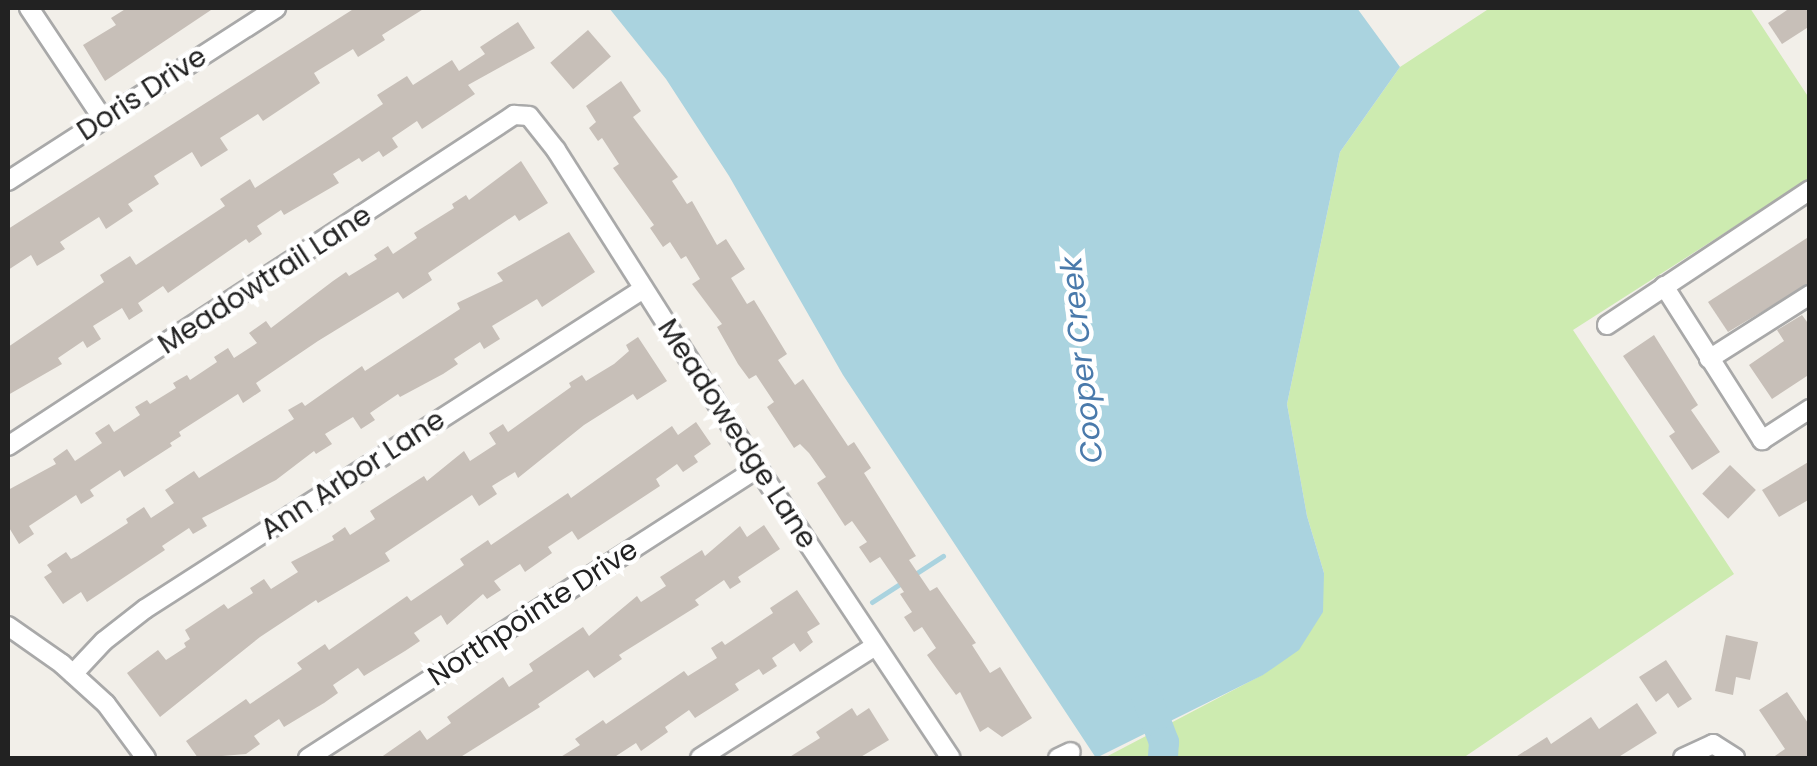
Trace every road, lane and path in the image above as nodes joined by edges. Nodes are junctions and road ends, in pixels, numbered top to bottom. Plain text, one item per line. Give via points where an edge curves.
1 (29, 8) edge
2 (276, 8) edge
3 (522, 114) joint
4 (103, 119) junction
5 (8, 180) edge
6 (1810, 190) edge
7 (1664, 286) junction
8 (643, 289) junction
9 (1810, 295) edge
10 (1607, 325) dead end
11 (1709, 360) junction
12 (1810, 409) edge
13 (8, 446) edge
14 (758, 468) junction
15 (8, 626) edge
16 (875, 646) junction
17 (73, 674) junction
18 (146, 758) edge
19 (308, 758) edge
20 (700, 758) edge
21 (952, 758) edge
22 (1683, 758) edge
23 (1735, 758) edge

1 - 4 street
2 - 4 street, Doris Drive
3 - 8 street, Meadowedge Lane via 538,122
3 - 13 street, Meadowtrail Lane
4 - 5 street, Doris Drive
6 - 7 street
7 - 10 street
7 - 11 street
8 - 14 street, Meadowedge Lane
8 - 17 street, Ann Arbor Lane via 145,608
9 - 11 street
11 - 12 street via 1762,440
14 - 16 street, Meadowedge Lane
14 - 19 street, Northpointe Drive
15 - 17 street
16 - 20 street
16 - 21 street, Meadowedge Lane
17 - 18 street via 106,704
22 - 23 street via 1712,744

